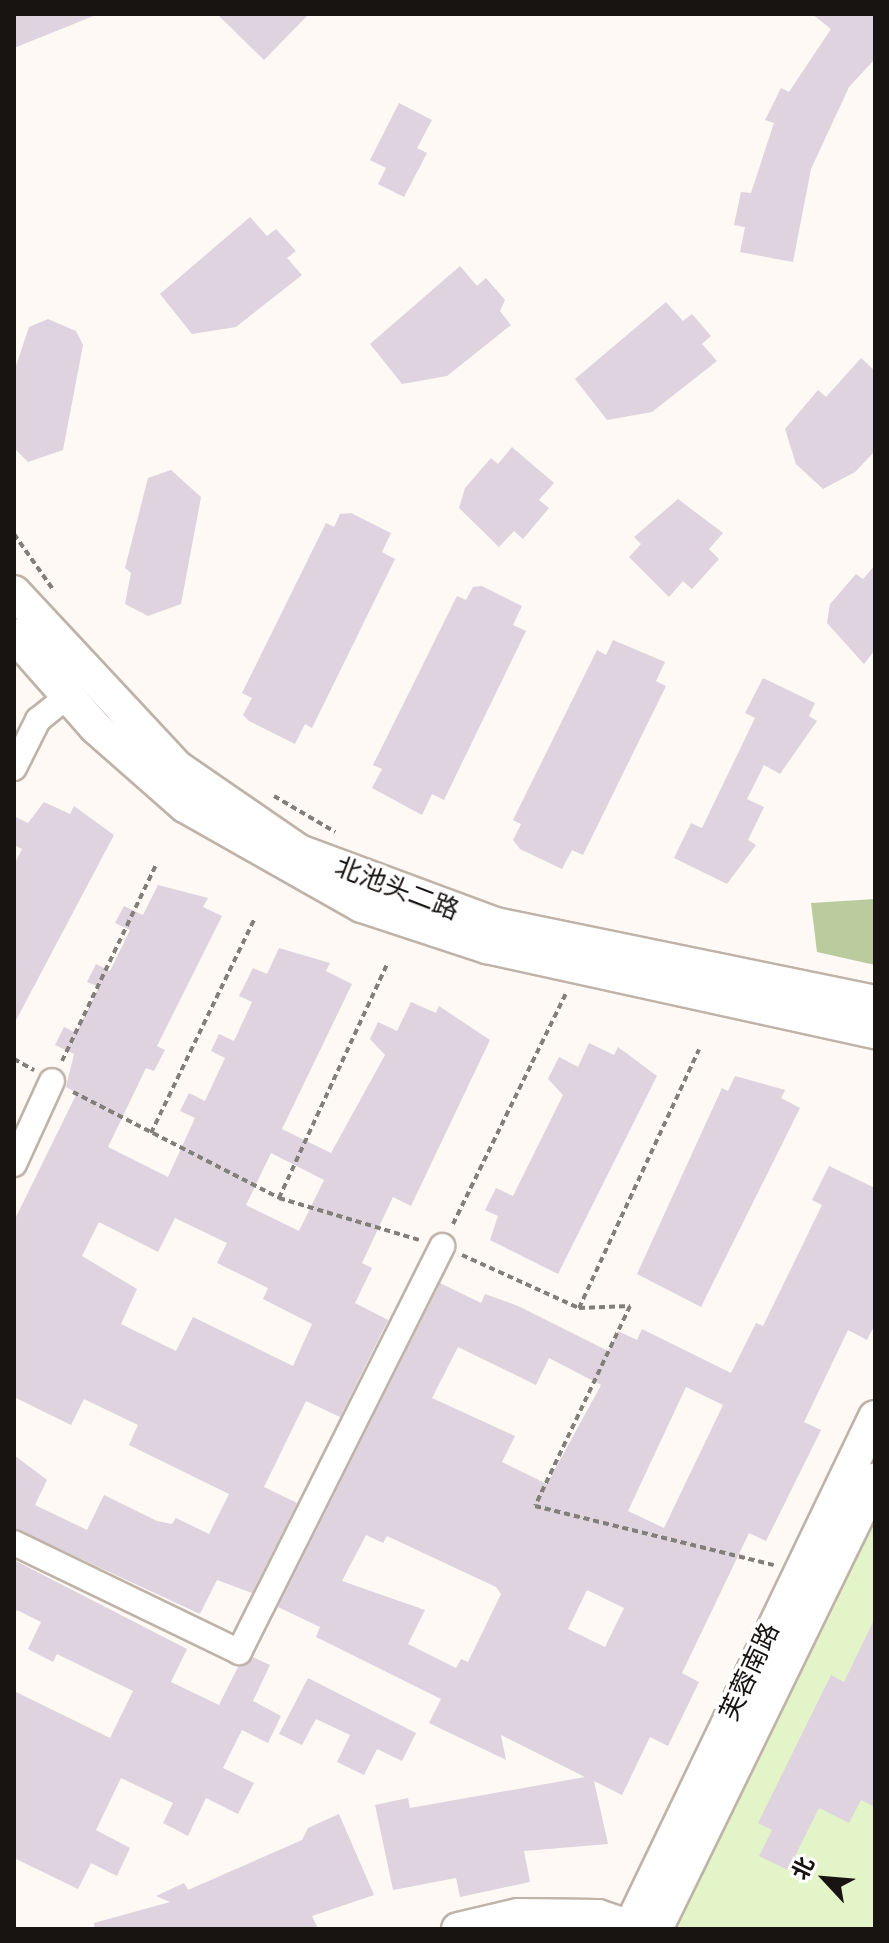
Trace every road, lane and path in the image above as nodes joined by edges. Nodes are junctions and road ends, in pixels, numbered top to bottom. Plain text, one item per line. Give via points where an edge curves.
1 (14, 592) edge
2 (14, 635) edge
3 (65, 698) junction
4 (14, 768) edge
5 (269, 794) dead end
6 (338, 834) dead end
7 (156, 865) dead end
8 (254, 920) dead end
9 (387, 964) dead end
10 (577, 969) junction
11 (875, 1002) edge
12 (875, 1032) edge
13 (699, 1050) dead end
14 (14, 1059) edge
15 (52, 1081) junction
16 (151, 1133) junction
17 (14, 1164) edge
18 (279, 1198) junction
19 (442, 1246) junction
20 (579, 1308) junction
21 (875, 1417) edge
22 (875, 1480) edge
23 (14, 1543) edge
24 (771, 1565) dead end
25 (638, 1928) edge
26 (458, 1929) edge

1 - 11 main road, 北池头二路 via 177,767 299,851 495,924
2 - 3 main road, 北池头二路
3 - 4 street via 38,720
3 - 10 main road, 北池头二路 via 185,806 287,870 408,925
5 - 6 path
7 - 15 path
8 - 16 path
9 - 18 path
10 - 12 main road, 北池头二路
10 - 19 path
13 - 20 path
14 - 15 path
15 - 16 path
15 - 17 street
16 - 18 path
18 - 19 path
19 - 20 path
19 - 23 street via 239,1652
20 - 24 path via 630,1306 535,1506
21 - 25 main road, 芙蓉南路
22 - 25 main road, 芙蓉南路
25 - 26 main road via 598,1916 518,1915

